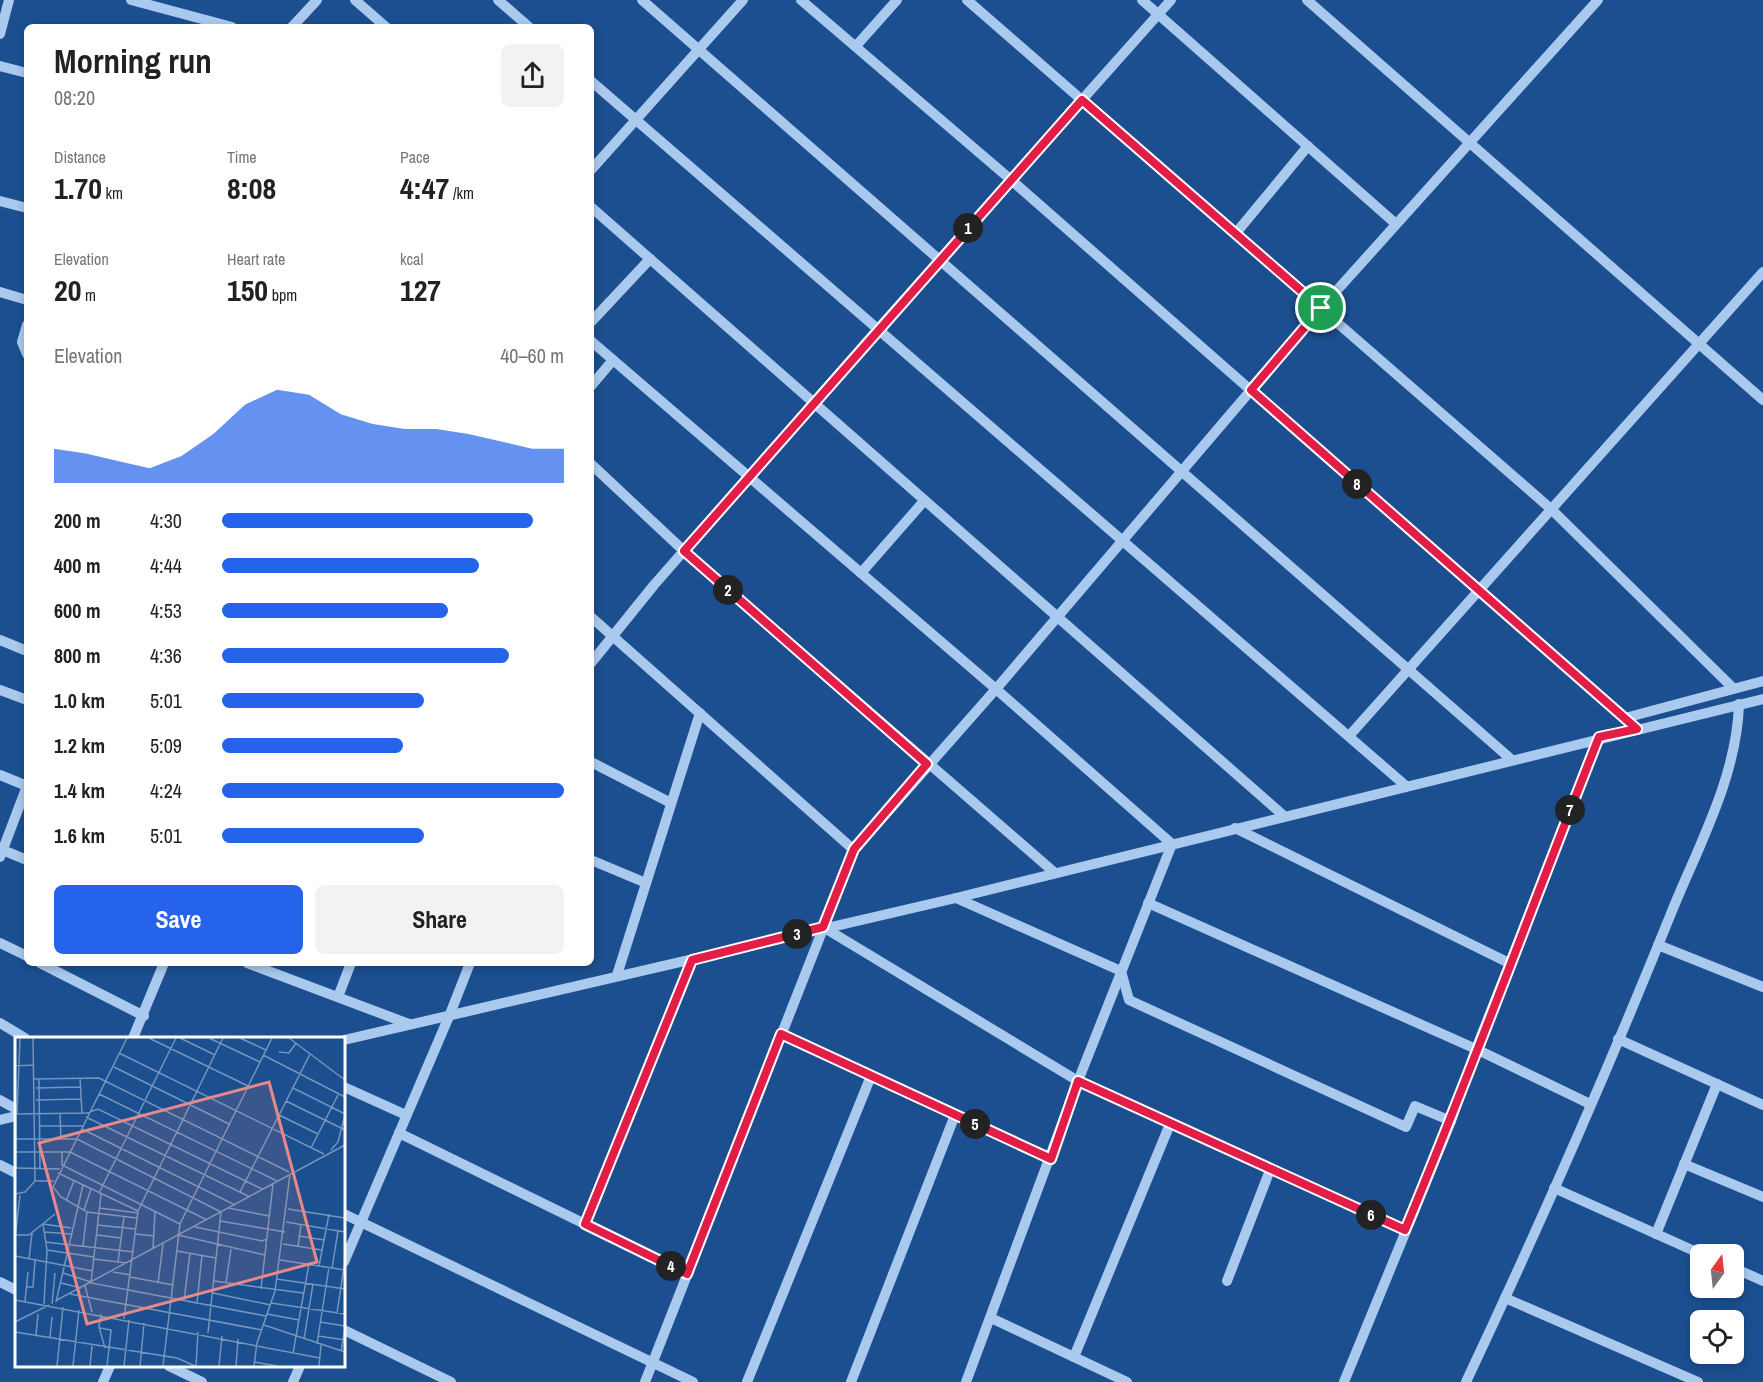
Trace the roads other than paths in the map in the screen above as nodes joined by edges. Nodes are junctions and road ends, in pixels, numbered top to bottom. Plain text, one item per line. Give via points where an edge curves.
1 (9, 0) edge
2 (131, 0) edge
3 (317, 0) edge
4 (355, 0) edge
5 (498, 0) edge
6 (642, 0) edge
7 (743, 0) edge
8 (801, 0) edge
9 (897, 0) edge
10 (967, 0) edge
11 (1142, 0) edge
12 (1171, 0) edge
13 (1307, 0) edge
14 (1598, 0) edge
15 (170, 5) edge
16 (1158, 14) junction
17 (224, 24) edge
18 (295, 24) edge
19 (383, 24) edge
20 (526, 24) edge
21 (0, 34) edge
22 (856, 46) junction
23 (699, 50) junction
24 (0, 66) edge
25 (24, 72) edge
26 (594, 84) edge
27 (1082, 100) junction
28 (635, 119) junction
29 (1470, 143) junction
30 (1308, 146) junction
31 (594, 167) edge
32 (1010, 179) junction
33 (0, 201) edge
34 (24, 207) edge
35 (594, 210) edge
36 (1396, 224) junction
37 (1236, 233) junction
38 (650, 259) junction
39 (940, 261) junction
40 (1763, 272) edge
41 (0, 292) edge
42 (24, 299) edge
43 (1321, 308) junction
44 (594, 319) edge
45 (878, 328) junction
46 (594, 344) edge
47 (1699, 344) junction
48 (613, 360) junction
49 (594, 382) edge
50 (1251, 390) junction
51 (1763, 400) edge
52 (813, 403) junction
53 (594, 467) edge
54 (1182, 472) junction
55 (749, 477) junction
56 (924, 501) junction
57 (1551, 509) junction
58 (1123, 541) junction
59 (684, 551) junction
60 (861, 573) junction
61 (1479, 590) junction
62 (1057, 618) junction
63 (594, 620) edge
64 (611, 635) junction
65 (0, 640) edge
66 (24, 650) edge
67 (594, 659) edge
68 (1410, 668) junction
69 (1763, 681) edge
70 (1733, 688) junction
71 (996, 689) junction
72 (0, 690) edge
73 (24, 699) edge
74 (1763, 699) edge
75 (1739, 704) junction
76 (700, 713) junction
77 (1625, 718) junction
78 (1637, 729) junction
79 (1349, 736) junction
80 (1599, 737) junction
81 (1512, 760) junction
82 (594, 764) edge
83 (927, 764) junction
84 (0, 776) edge
85 (24, 785) edge
86 (1406, 786) junction
87 (24, 794) edge
88 (671, 803) junction
89 (1284, 816) junction
90 (1235, 828) junction
91 (1172, 844) junction
92 (854, 849) junction
93 (1, 852) edge
94 (24, 859) edge
95 (594, 861) edge
96 (1055, 873) junction
97 (646, 883) junction
98 (956, 898) junction
99 (1148, 903) junction
100 (823, 927) junction
101 (0, 943) edge
102 (1658, 945) junction
103 (24, 955) edge
104 (692, 960) junction
105 (1509, 963) junction
106 (46, 966) edge
107 (163, 966) edge
108 (255, 966) edge
109 (350, 966) edge
110 (469, 966) edge
111 (1121, 971) junction
112 (617, 975) junction
113 (1763, 987) edge
114 (338, 997) junction
115 (450, 1014) junction
116 (144, 1016) junction
117 (0, 1023) edge
118 (409, 1024) junction
119 (781, 1034) junction
120 (23, 1037) edge
121 (134, 1037) edge
122 (1618, 1039) junction
123 (345, 1040) edge
124 (1476, 1049) junction
125 (871, 1076) junction
126 (1078, 1081) junction
127 (1717, 1084) junction
128 (345, 1087) edge
129 (0, 1100) edge
130 (1590, 1104) junction
131 (1763, 1105) edge
132 (15, 1108) edge
133 (955, 1114) junction
134 (406, 1115) junction
135 (15, 1116) edge
136 (0, 1120) edge
137 (1451, 1121) junction
138 (1170, 1124) junction
139 (399, 1133) junction
140 (1051, 1159) junction
141 (1684, 1164) junction
142 (0, 1165) edge
143 (1270, 1170) junction
144 (15, 1172) edge
145 (1554, 1188) junction
146 (1763, 1197) edge
147 (345, 1214) edge
148 (361, 1222) junction
149 (585, 1224) junction
150 (1405, 1230) junction
151 (1656, 1234) junction
152 (1690, 1249) edge
153 (345, 1260) edge
154 (1744, 1272) edge
155 (687, 1274) junction
156 (1227, 1281) dead end
157 (1763, 1281) edge
158 (0, 1282) edge
159 (15, 1290) edge
160 (1506, 1299) junction
161 (991, 1318) junction
162 (345, 1330) edge
163 (1074, 1357) junction
164 (653, 1363) junction
165 (109, 1367) edge
166 (173, 1367) edge
167 (299, 1367) edge
168 (103, 1382) edge
169 (202, 1382) edge
170 (293, 1382) edge
171 (452, 1382) edge
172 (645, 1382) edge
173 (693, 1382) edge
174 (747, 1382) edge
175 (851, 1382) edge
176 (966, 1382) edge
177 (1127, 1382) edge
178 (1344, 1382) edge
179 (1466, 1382) edge
180 (1698, 1382) edge

1 - 21 street
2 - 15 street
3 - 18 street
4 - 19 street
5 - 20 street
6 - 23 street
7 - 23 street
8 - 22 street
9 - 22 street
10 - 27 street
11 - 16 street
12 - 16 street
13 - 29 street
14 - 29 street
15 - 17 street
16 - 27 street
16 - 30 street
22 - 32 street
23 - 28 street
23 - 39 street
24 - 25 street
26 - 28 street
27 - 32 street
27 - 37 street
28 - 31 street
28 - 45 street
29 - 36 street
29 - 47 street
30 - 36 street
30 - 37 street
32 - 39 street
32 - 50 street
33 - 34 street
35 - 38 street
36 - 43 street
37 - 43 street
38 - 44 street
38 - 52 street
39 - 45 street
39 - 54 street
40 - 47 street
41 - 42 street
43 - 50 street
43 - 57 street
45 - 52 street
45 - 58 street
46 - 48 street
47 - 51 street
47 - 57 street
48 - 49 street
48 - 55 street
50 - 54 street
50 - 61 street
52 - 55 street
52 - 56 street
53 - 59 street
54 - 58 street
54 - 68 street
55 - 59 street
55 - 60 street
56 - 60 street
56 - 62 street
57 - 61 street
57 - 70 street
58 - 62 street
58 - 79 street
59 - 64 street
59 - 83 street
60 - 71 street
61 - 68 street
61 - 77 street
62 - 71 street
62 - 89 street
63 - 64 street
64 - 67 street
64 - 76 street
65 - 66 street
68 - 79 street
68 - 81 street
69 - 70 street
70 - 77 street
71 - 83 street
71 - 91 street
72 - 73 street
74 - 75 street
75 - 78 street
75 - 102 street via 1737,736 1728,768
76 - 88 street
76 - 92 street
77 - 78 street
78 - 80 street
79 - 86 street
80 - 81 street
80 - 105 street
81 - 86 street
82 - 88 street
83 - 92 street
83 - 96 street
84 - 85 street
86 - 89 street
87 - 93 street
88 - 97 street
89 - 90 street
90 - 91 street
90 - 105 street
91 - 96 street
91 - 99 street
92 - 100 street
93 - 94 street
95 - 97 street
96 - 98 street
97 - 112 street
98 - 100 street
98 - 111 street
99 - 111 street
99 - 124 street
100 - 104 street
100 - 119 street
100 - 126 street
101 - 103 street
102 - 113 street
102 - 122 street
104 - 112 street
104 - 149 street
105 - 124 street
106 - 116 street
107 - 116 street
108 - 114 street
109 - 114 street
110 - 115 street
111 - 126 street
111 - 137 street via 1129,1000 1406,1127 1415,1106
112 - 115 street
114 - 118 street
115 - 118 street
115 - 134 street
116 - 121 street
117 - 120 street
118 - 123 street
119 - 125 street
119 - 155 street
122 - 127 street
122 - 130 street
124 - 130 street
124 - 137 street
125 - 133 street
125 - 174 street
126 - 138 street
126 - 140 street
127 - 131 street
127 - 141 street
128 - 134 street
129 - 132 street
130 - 145 street
133 - 140 street
133 - 175 street
134 - 139 street
135 - 136 street
137 - 150 street
138 - 143 street
138 - 163 street
139 - 148 street
139 - 149 street
140 - 161 street
141 - 146 street
141 - 151 street
142 - 144 street
143 - 150 street
143 - 156 street
145 - 151 street
145 - 160 street
147 - 148 street
148 - 153 street
148 - 164 street
149 - 155 street
150 - 178 street
151 - 152 street
154 - 157 street
155 - 164 street
158 - 159 street
160 - 179 street
160 - 180 street
161 - 163 street
161 - 176 street
162 - 171 street
163 - 177 street
164 - 172 street
164 - 173 street
165 - 168 street
166 - 169 street
167 - 170 street

